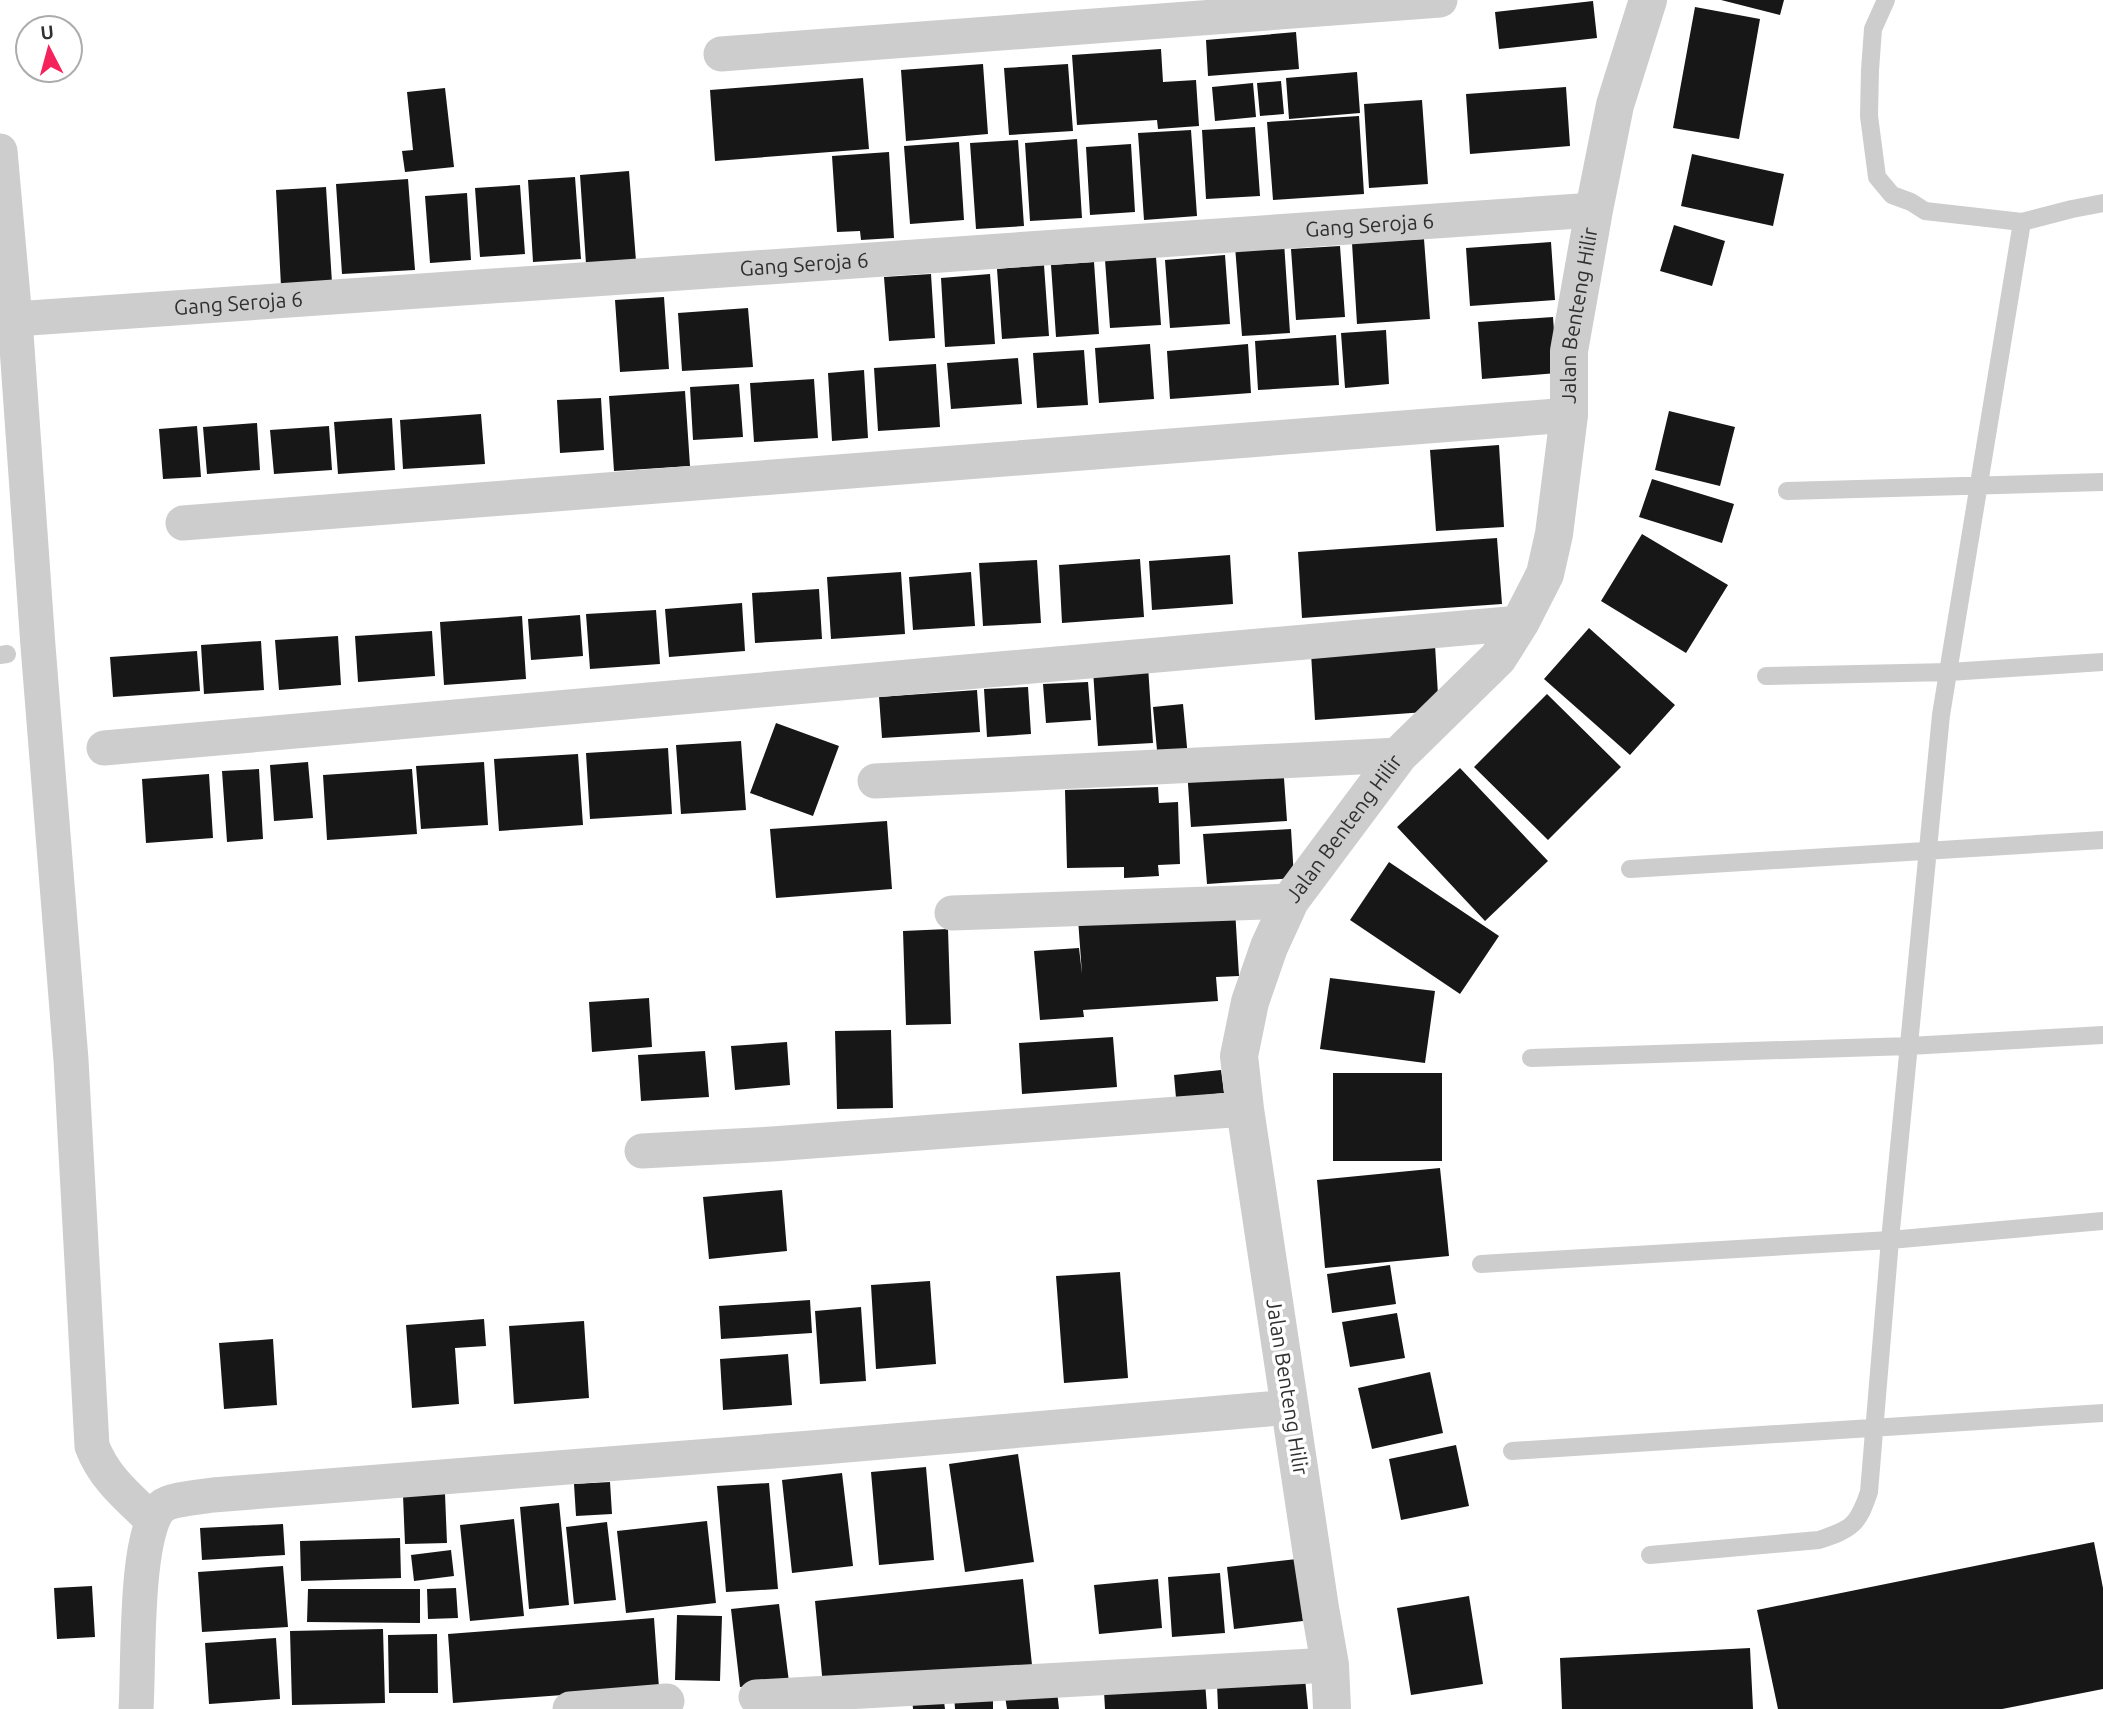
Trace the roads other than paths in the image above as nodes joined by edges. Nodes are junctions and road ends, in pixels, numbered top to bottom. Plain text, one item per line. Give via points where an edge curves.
1 (1440, 0) edge
2 (1648, 0) edge
3 (1886, 0) edge
4 (721, 54) dead end
5 (0, 151) edge
6 (2103, 203) edge
7 (1594, 210) junction
8 (2022, 222) junction
9 (15, 319) junction
10 (1569, 415) junction
11 (2103, 482) edge
12 (1979, 485) junction
13 (1787, 491) dead end
14 (183, 523) dead end
15 (1520, 623) junction
16 (2103, 662) edge
17 (1948, 672) junction
18 (1766, 676) dead end
19 (104, 748) dead end
20 (1399, 755) junction
21 (875, 781) dead end
22 (2103, 840) edge
23 (1928, 850) junction
24 (1630, 869) dead end
25 (1290, 901) junction
26 (952, 913) dead end
27 (2103, 1035) edge
28 (1909, 1046) junction
29 (1531, 1058) dead end
30 (1245, 1109) junction
31 (642, 1151) dead end
32 (2103, 1221) edge
33 (1890, 1240) junction
34 (1481, 1264) dead end
35 (1291, 1407) junction
36 (2103, 1413) edge
37 (1874, 1429) junction
38 (1512, 1451) dead end
39 (152, 1520) junction
40 (1650, 1555) dead end
41 (1330, 1665) junction
42 (756, 1697) dead end
43 (667, 1701) dead end
44 (136, 1709) edge
45 (570, 1709) edge
46 (1332, 1709) edge

1 - 4 street
2 - 7 street, Jalan Benteng Hilir via 1615,105
3 - 8 lane via 1873,29 1870,70 1869,116 1877,177 1892,195 1925,211
5 - 9 street
6 - 8 lane
7 - 9 street, Gang Seroja 6
7 - 10 street, Jalan Benteng Hilir via 1569,351
8 - 12 lane
9 - 39 street via 71,1060 92,1446 117,1487
10 - 14 street
10 - 15 street, Jalan Benteng Hilir via 1545,574
11 - 12 lane
12 - 13 lane
12 - 17 lane
15 - 19 street
15 - 20 street, Jalan Benteng Hilir via 1499,657
16 - 17 lane
17 - 18 lane
17 - 23 lane
20 - 21 street
20 - 25 street, Jalan Benteng Hilir
22 - 23 lane
23 - 24 lane
23 - 28 lane
25 - 26 street
25 - 30 street, Jalan Benteng Hilir via 1250,1002 1239,1056
27 - 28 lane
28 - 29 lane
28 - 33 lane
30 - 31 street
30 - 35 street, Jalan Benteng Hilir
32 - 33 lane
33 - 34 lane
33 - 37 lane
35 - 39 street via 213,1495 162,1505
35 - 41 street, Jalan Benteng Hilir
36 - 37 lane
37 - 38 lane
37 - 40 lane via 1869,1492 1862,1514 1843,1532 1819,1540
39 - 44 street via 144,1548
41 - 42 street
41 - 46 street, Jalan Benteng Hilir
43 - 45 street

